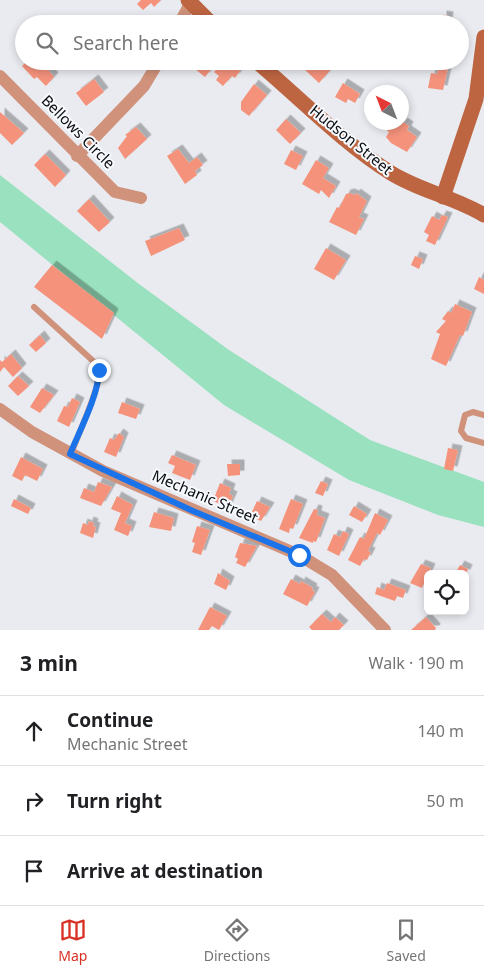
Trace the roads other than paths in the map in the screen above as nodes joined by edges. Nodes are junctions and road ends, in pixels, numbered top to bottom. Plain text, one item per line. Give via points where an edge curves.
1 (190, 1) edge
2 (183, 15) edge
3 (203, 15) edge
4 (484, 37) edge
5 (154, 70) edge
6 (266, 70) edge
7 (0, 76) edge
8 (77, 156) junction
9 (444, 197) junction
10 (141, 198) dead end
11 (484, 215) edge
12 (34, 307) dead end
13 (0, 409) edge
14 (484, 415) edge
15 (484, 443) edge
16 (70, 454) junction
17 (385, 630) edge

1 - 2 street
1 - 3 street
4 - 9 street via 476,99
5 - 8 street via 144,86
6 - 9 street, Hudson Street via 364,154 407,182
7 - 8 street, Bellows Circle
8 - 10 street, Bellows Circle via 115,192
9 - 11 street, Hudson Street
12 - 16 lane via 99,370 99,379
13 - 16 street, Mechanic Street
14 - 15 lane via 473,412 465,415 461,432 466,438
16 - 17 street, Mechanic Street via 299,555 332,575

